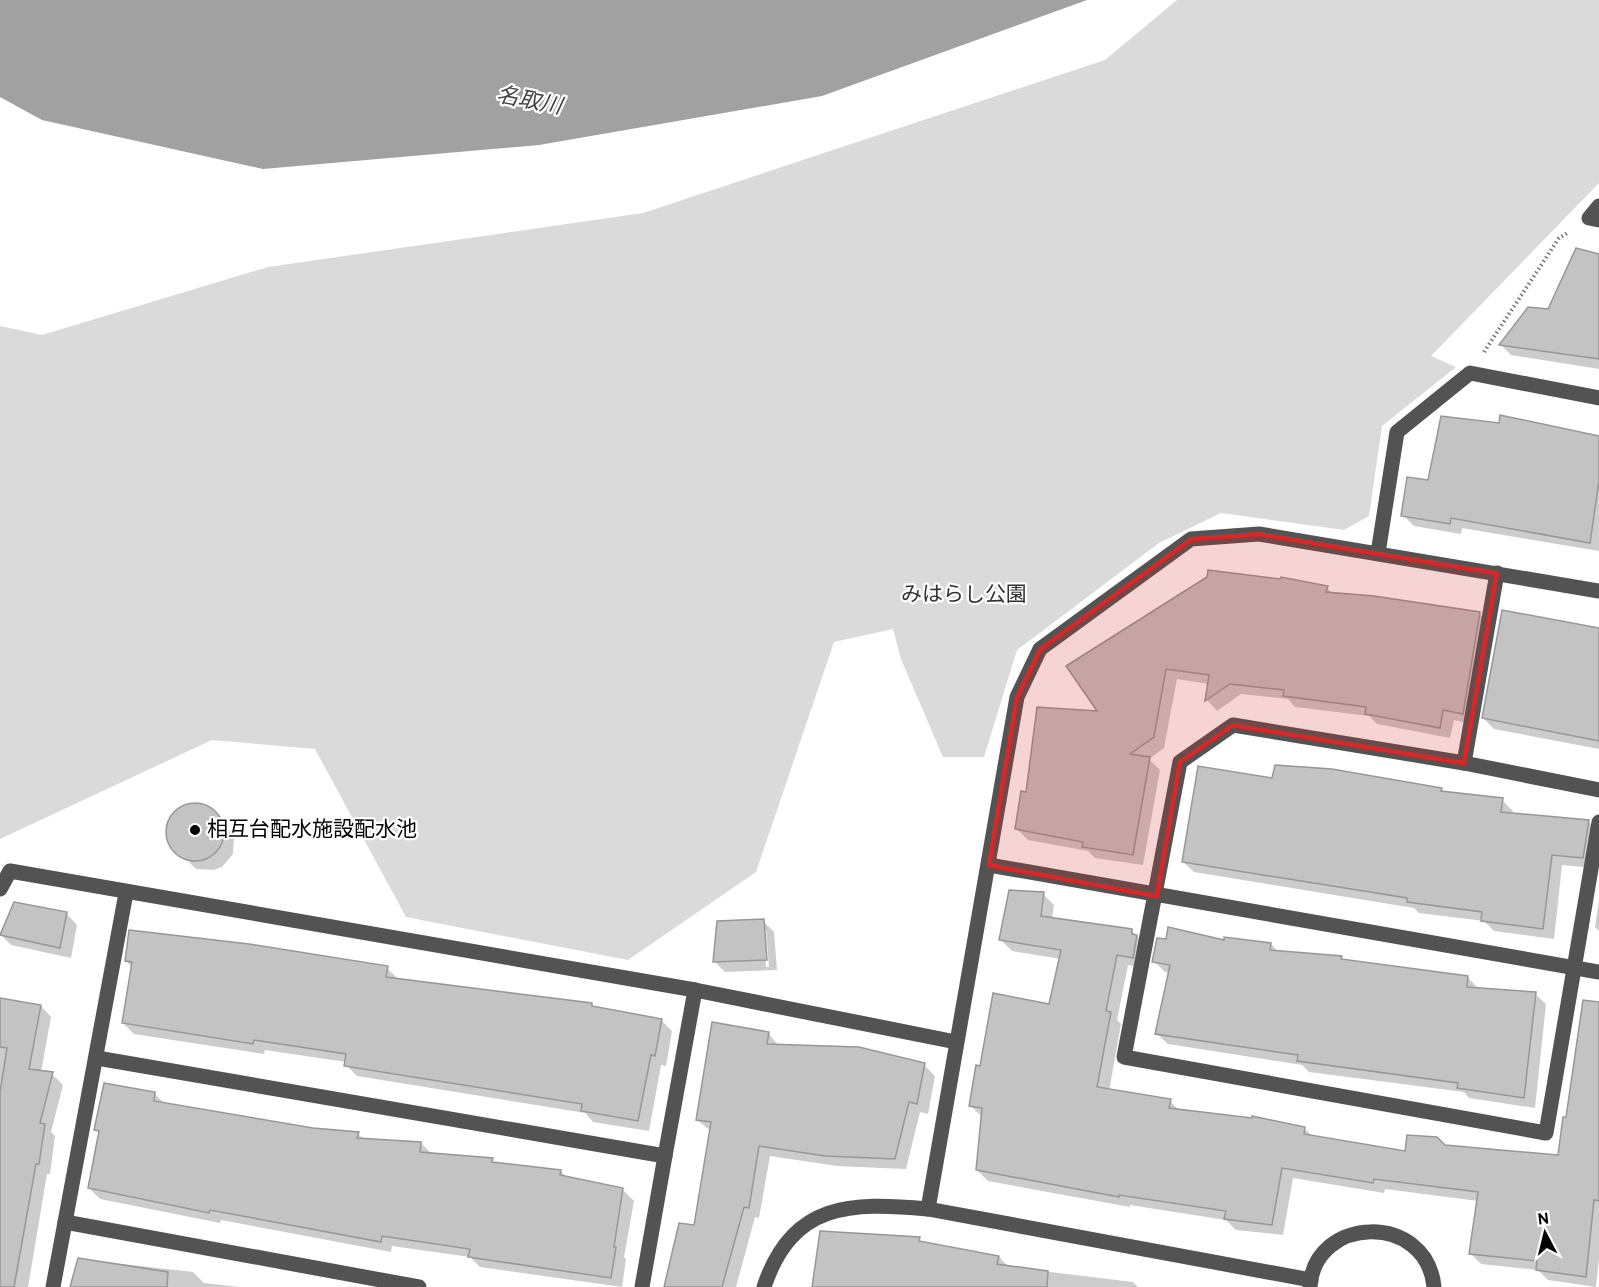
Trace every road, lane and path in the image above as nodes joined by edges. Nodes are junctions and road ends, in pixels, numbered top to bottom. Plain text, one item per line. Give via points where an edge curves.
1 (1596, 215) edge
2 (1470, 373) junction
3 (1599, 398) edge
4 (1378, 553) junction
5 (1497, 573) junction
6 (1599, 591) edge
7 (1464, 763) junction
8 (1599, 790) edge
9 (1599, 822) edge
10 (989, 865) junction
11 (0, 889) edge
12 (126, 893) junction
13 (1157, 896) junction
14 (1575, 969) junction
15 (1599, 972) edge
16 (696, 990) junction
17 (956, 1042) junction
18 (97, 1058) junction
19 (665, 1156) junction
20 (928, 1209) junction
21 (65, 1222) junction
22 (1311, 1284) edge
23 (53, 1287) edge
24 (419, 1287) edge
25 (642, 1287) edge
26 (764, 1287) edge
27 (1434, 1287) edge

1 - 2 path via 1559,238
2 - 3 street
2 - 4 street via 1397,432
4 - 5 street
4 - 10 street via 1259,534 1191,539 1040,649 1017,697
5 - 6 street
5 - 7 street
7 - 8 street
7 - 13 street via 1233,724 1180,762
9 - 14 street
10 - 13 street
10 - 17 street
11 - 12 street via 10,871
12 - 16 street
12 - 18 street
13 - 14 street
13 - 14 street via 1124,1057 1546,1133
14 - 15 street
16 - 17 street
16 - 19 street
17 - 20 street
18 - 19 street
18 - 21 street
19 - 25 street
20 - 22 street
20 - 26 street via 876,1205 831,1211 800,1227 778,1252
21 - 23 street
21 - 24 street
22 - 27 street via 1318,1261 1332,1245 1350,1234 1371,1230 1392,1233 1410,1243 1425,1258

